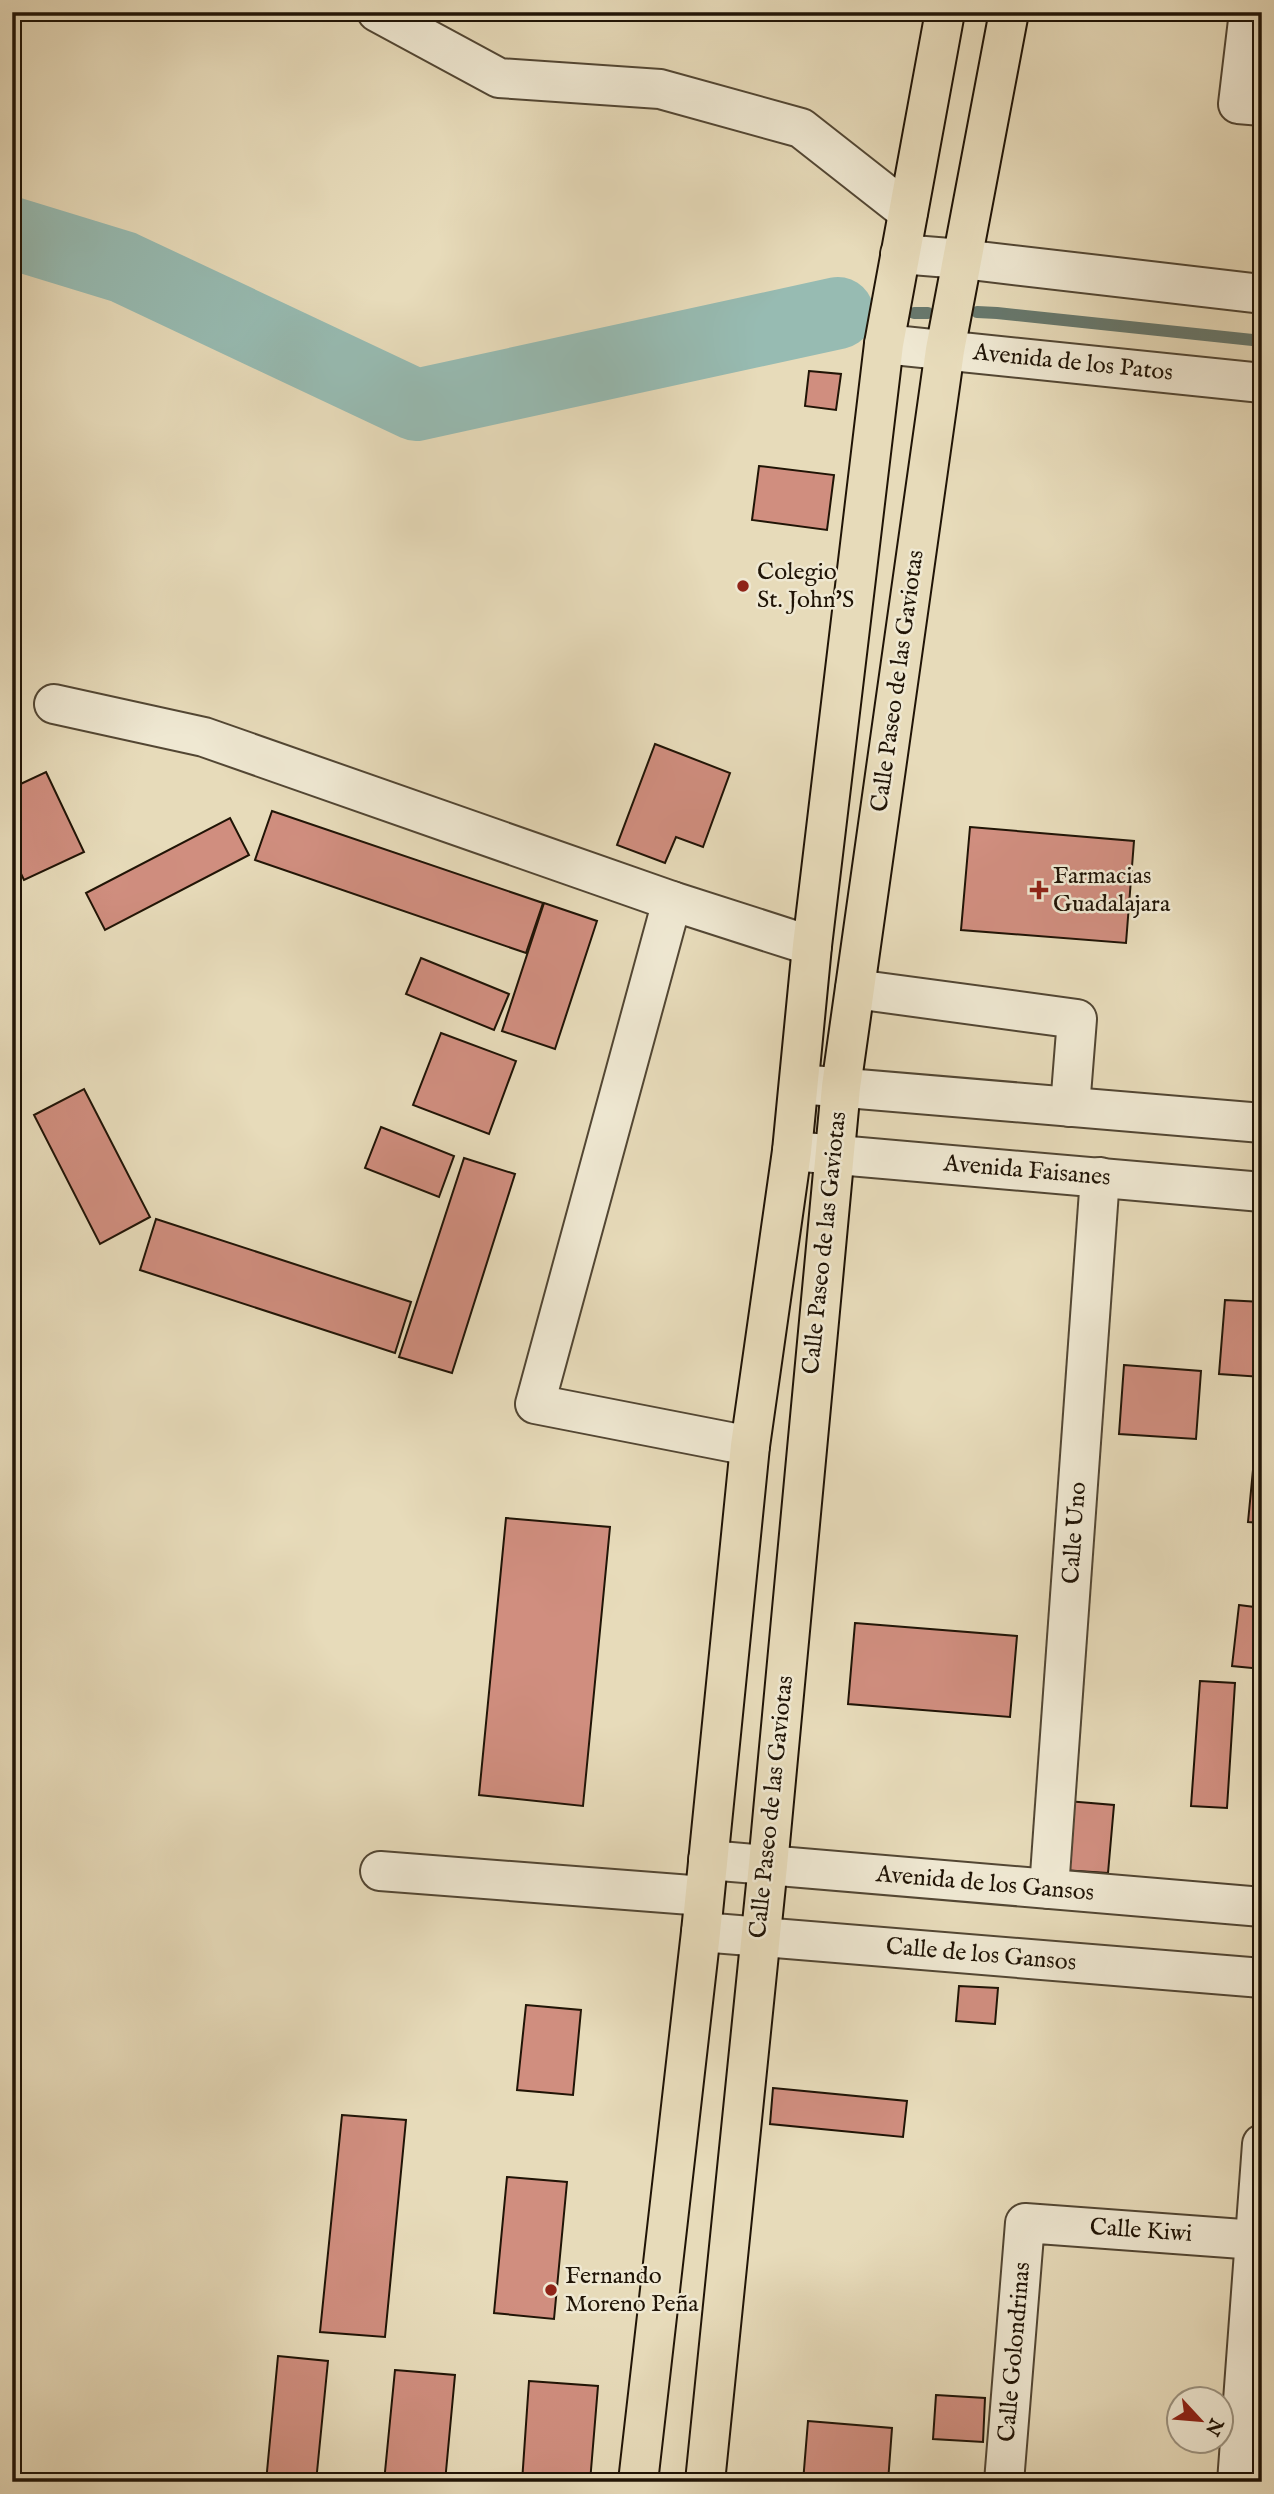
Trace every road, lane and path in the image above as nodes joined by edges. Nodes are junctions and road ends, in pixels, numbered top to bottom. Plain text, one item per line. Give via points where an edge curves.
1 (377, 12) edge
2 (944, 12) edge
3 (1009, 12) edge
4 (1249, 12) edge
5 (1262, 106) edge
6 (908, 212) junction
7 (900, 254) junction
8 (962, 259) junction
9 (1262, 294) edge
10 (884, 344) junction
11 (945, 350) junction
12 (1262, 383) edge
13 (54, 704) dead end
14 (672, 901) junction
15 (812, 946) junction
16 (855, 989) junction
17 (799, 1084) junction
18 (841, 1087) junction
19 (1070, 1107) junction
20 (1262, 1123) edge
21 (792, 1150) junction
22 (833, 1154) junction
23 (1100, 1177) junction
24 (1262, 1192) edge
25 (750, 1446) junction
26 (768, 1865) junction
27 (380, 1871) dead end
28 (1049, 1889) junction
29 (704, 1896) junction
30 (1262, 1907) edge
31 (759, 1937) junction
32 (1262, 1978) edge
33 (1262, 2144) edge
34 (1026, 2223) joint
35 (1255, 2240) junction
36 (638, 2482) edge
37 (705, 2482) edge
38 (1004, 2482) edge
39 (1237, 2482) edge

1 - 6 street via 499,78 660,89 801,128
2 - 6 main road, Calle Paseo de las Gaviotas
3 - 8 main road, Calle Paseo de las Gaviotas
4 - 5 street via 1238,103
6 - 7 main road, Calle Paseo de las Gaviotas
7 - 8 street
7 - 10 main road, Calle Paseo de las Gaviotas
8 - 9 street
8 - 11 main road, Calle Paseo de las Gaviotas
10 - 11 street, Avenida de los Patos
10 - 15 main road, Calle Paseo de las Gaviotas
11 - 12 street, Avenida de los Patos
11 - 16 main road, Calle Paseo de las Gaviotas
13 - 14 street via 204,737
14 - 15 street
14 - 25 street via 535,1404
15 - 17 main road, Calle Paseo de las Gaviotas
16 - 18 main road, Calle Paseo de las Gaviotas
16 - 19 street via 1077,1019
17 - 18 street
17 - 21 main road, Calle Paseo de las Gaviotas
18 - 19 street
18 - 22 main road, Calle Paseo de las Gaviotas
19 - 20 street
21 - 22 street, Avenida Faisanes
21 - 25 main road, Calle Paseo de las Gaviotas
22 - 23 street, Avenida Faisanes
22 - 26 main road, Calle Paseo de las Gaviotas
23 - 24 street, Avenida Faisanes
23 - 28 street, Calle Uno
25 - 29 main road, Calle Paseo de las Gaviotas
26 - 28 street, Avenida de los Gansos
26 - 29 street, Avenida de los Gansos
26 - 31 main road, Calle Paseo de las Gaviotas
27 - 29 street
28 - 30 street, Avenida de los Gansos
29 - 31 street, Calle de los Gansos
29 - 36 main road, Calle Paseo de las Gaviotas
31 - 32 street, Calle de los Gansos
31 - 37 main road, Calle Paseo de las Gaviotas
33 - 35 street
34 - 35 street, Calle Kiwi
34 - 38 street, Calle Golondrinas
35 - 39 street

